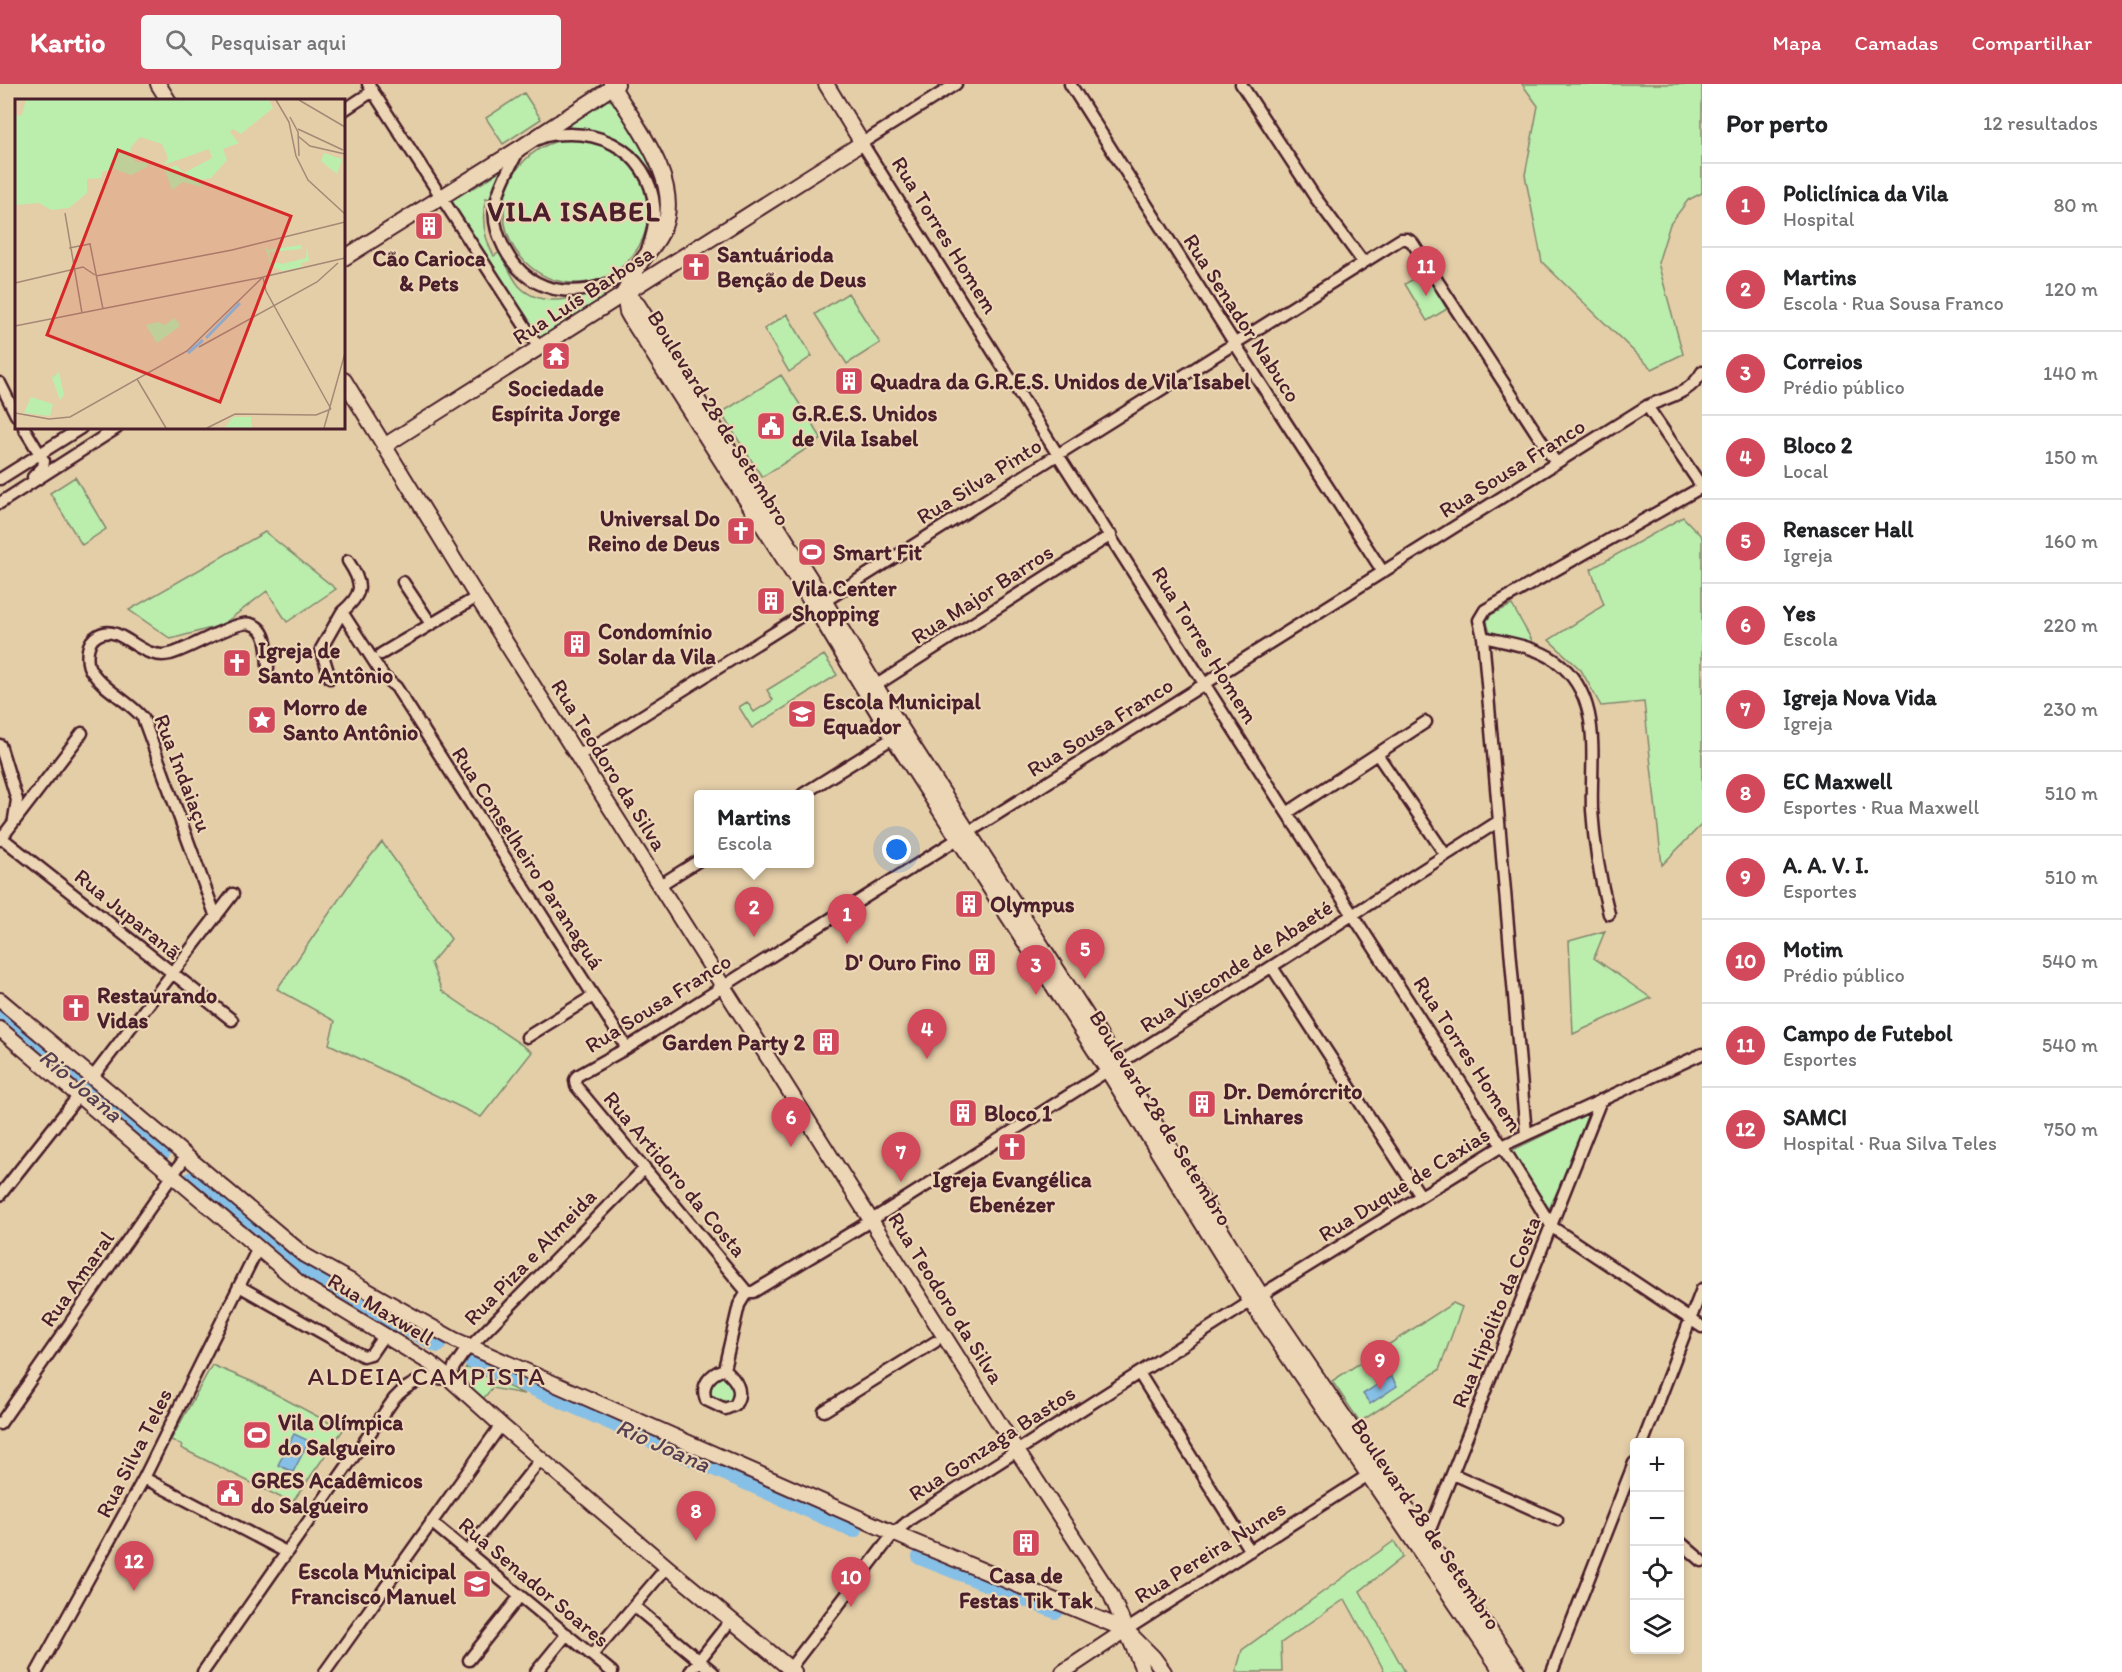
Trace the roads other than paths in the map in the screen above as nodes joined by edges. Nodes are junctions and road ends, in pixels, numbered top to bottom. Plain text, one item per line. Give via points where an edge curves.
1 (158, 84) edge
2 (826, 84) edge
3 (956, 84) edge
4 (1070, 84) edge
5 (1241, 84) edge
6 (613, 85) edge
7 (371, 87) edge
8 (167, 99) edge
9 (345, 109) edge
10 (862, 143) junction
11 (524, 145) junction
12 (441, 197) junction
13 (345, 257) edge
14 (1363, 262) junction
15 (641, 263) junction
16 (594, 288) junction
17 (624, 292) junction
18 (1235, 344) junction
19 (539, 348) junction
20 (1702, 372) edge
21 (345, 382) edge
22 (0, 383) edge
23 (1647, 406) junction
24 (15, 413) edge
25 (25, 429) edge
26 (79, 429) edge
27 (115, 429) edge
28 (384, 446) junction
29 (39, 454) junction
30 (1058, 455) junction
31 (1556, 463) junction
32 (0, 479) edge
33 (29, 485) junction
34 (1702, 487) edge
35 (0, 503) edge
36 (1111, 536) junction
37 (348, 561) dead end
38 (1383, 572) junction
39 (403, 582) dead end
40 (477, 597) junction
41 (820, 605) junction
42 (342, 612) junction
43 (432, 624) junction
44 (1483, 637) junction
45 (381, 654) dead end
46 (268, 668) dead end
47 (330, 678) dead end
48 (1205, 684) junction
49 (875, 686) junction
50 (1426, 722) dead end
51 (895, 730) junction
52 (82, 733) dead end
53 (0, 745) edge
54 (1377, 754) junction
55 (578, 756) junction
56 (811, 790) edge
57 (1287, 813) junction
58 (1499, 821) junction
59 (12, 825) junction
60 (963, 836) junction
61 (1, 839) edge
62 (1445, 854) junction
63 (694, 864) edge
64 (660, 885) junction
65 (233, 894) dead end
66 (1353, 914) junction
67 (1609, 914) dead end
68 (216, 917) junction
69 (1272, 967) junction
70 (172, 974) junction
71 (725, 985) junction
72 (593, 996) junction
73 (0, 1000) edge
74 (232, 1020) dead end
75 (0, 1029) edge
76 (527, 1037) dead end
77 (627, 1048) junction
78 (1702, 1054) edge
79 (1113, 1067) junction
80 (92, 1078) junction
81 (575, 1080) joint
82 (79, 1095) junction
83 (1601, 1101) junction
84 (1526, 1134) junction
85 (1502, 1146) junction
86 (186, 1156) junction
87 (645, 1168) junction
88 (173, 1175) junction
89 (0, 1195) edge
90 (1420, 1195) junction
91 (872, 1219) junction
92 (1552, 1227) junction
93 (258, 1248) junction
94 (239, 1286) junction
95 (1702, 1289) edge
96 (747, 1292) junction
97 (1256, 1298) junction
98 (1692, 1320) junction
99 (1702, 1327) edge
100 (384, 1335) junction
101 (935, 1342) dead end
102 (469, 1348) junction
103 (724, 1369) dead end
104 (1139, 1373) junction
105 (450, 1379) junction
106 (824, 1411) dead end
107 (0, 1424) edge
108 (501, 1425) junction
109 (1645, 1438) edge
110 (1017, 1450) junction
111 (541, 1459) junction
112 (1380, 1468) junction
113 (1453, 1474) junction
114 (1367, 1476) junction
115 (1630, 1476) edge
116 (144, 1478) junction
117 (1557, 1520) dead end
118 (431, 1522) junction
119 (894, 1533) junction
120 (1427, 1538) junction
121 (1684, 1546) edge
122 (468, 1551) junction
123 (1250, 1551) junction
124 (286, 1552) junction
125 (1702, 1562) edge
126 (667, 1567) junction
127 (520, 1596) junction
128 (634, 1606) junction
129 (731, 1620) junction
130 (1126, 1630) junction
131 (567, 1634) junction
132 (592, 1655) junction
133 (469, 1660) dead end
134 (699, 1660) junction
135 (791, 1671) edge
136 (37, 1672) edge
137 (203, 1672) edge
138 (325, 1672) edge
139 (536, 1672) edge
140 (612, 1672) edge
141 (690, 1672) edge
142 (713, 1672) edge
143 (1063, 1672) edge
144 (1144, 1672) edge
145 (1164, 1672) edge
146 (1502, 1672) edge
147 (1518, 1672) edge
148 (1552, 1672) edge

1 - 8 main road
2 - 10 main road, Rua Torres Homem
3 - 10 street, Rua Luís Barbosa
4 - 18 street, Rua Senador Nabuco
5 - 14 street
6 - 11 main road
6 - 15 main road via 657,160 668,193 664,228
7 - 9 street
7 - 12 street
10 - 17 main road, Rua Luís Barbosa
10 - 30 street, Rua Torres Homem
11 - 12 main road
11 - 15 street via 543,136 587,135 607,140 628,154 648,182 654,208 652,234
11 - 16 street via 495,207 496,225 507,253 528,277 549,290
12 - 13 main road
12 - 19 street
14 - 18 street, Rua Silva Pinto
14 - 31 street, Rua Silva Pinto via 1401,239 1412,242
15 - 16 street via 621,279
15 - 17 main road
16 - 17 street
17 - 19 main road, Rua Luís Barbosa
17 - 41 main road, Boulevard 28 de Setembro via 631,319
18 - 30 street, Rua Silva Pinto
18 - 38 street, Rua Senador Nabuco
19 - 28 main road, Rua Luís Barbosa
20 - 23 street, Rua Sousa Franco via 1689,388
21 - 28 main road, Rua Teodoro da Silva
22 - 24 street
23 - 31 street, Rua Sousa Franco
23 - 34 street
25 - 29 street
26 - 29 street
27 - 33 street
28 - 40 main road, Rua Teodoro da Silva
29 - 32 street
29 - 33 street via 45,464
30 - 36 street, Rua Torres Homem
30 - 41 street, Rua Silva Pinto
31 - 38 street, Rua Sousa Franco
33 - 35 street
34 - 44 street via 1485,610 1479,620
36 - 48 street, Rua Torres Homem
36 - 49 street, Rua Major Barros
37 - 42 street via 357,575 359,591
38 - 48 street, Rua Sousa Franco
39 - 43 street
40 - 43 street
40 - 55 main road, Rua Teodoro da Silva
41 - 49 main road, Boulevard 28 de Setembro
41 - 51 main road, Boulevard 28 de Setembro
41 - 55 street, Rua Silva Pinto
42 - 47 street via 321,650
42 - 72 street, Rua Conselheiro Paranaguá via 384,677 396,687
43 - 45 street
44 - 58 street
44 - 67 street via 1540,651 1576,681 1585,699 1590,715 1592,813
46 - 68 street, Rua Indaiaçu via 264,636 259,628 246,623 162,656 104,632 89,645 90,670 143,718
48 - 57 street, Rua Torres Homem
48 - 60 street, Rua Sousa Franco
49 - 51 main road, Boulevard 28 de Setembro
50 - 54 street
51 - 56 street via 888,741
51 - 60 main road, Boulevard 28 de Setembro
52 - 59 street
53 - 59 street via 17,800
54 - 57 street
54 - 62 street
55 - 64 main road, Rua Teodoro da Silva
57 - 66 street, Rua Torres Homem
58 - 62 street, Rua Visconde de Abaeté
58 - 84 street
59 - 61 street
60 - 71 street, Rua Sousa Franco
60 - 79 main road, Boulevard 28 de Setembro
61 - 70 street, Rua Juparanã
62 - 66 street, Rua Visconde de Abaeté
63 - 64 street
64 - 71 main road, Rua Teodoro da Silva
65 - 68 street
66 - 69 street, Rua Visconde de Abaeté
66 - 85 street, Rua Torres Homem
68 - 70 street
69 - 79 street, Rua Visconde de Abaeté
69 - 90 street
70 - 74 street, Rua Juparanã
70 - 80 street
71 - 77 street, Rua Sousa Franco
71 - 91 main road, Rua Teodoro da Silva
72 - 76 street
72 - 77 street, Rua Conselheiro Paranaguá
73 - 80 main road, Rua Maxwell
75 - 82 main road, Rua Maxwell
77 - 81 street, Rua Sousa Franco
78 - 83 street, Rua Duque de Caxias
79 - 91 street, Rua Visconde de Abaeté
79 - 97 main road, Boulevard 28 de Setembro
80 - 86 main road, Rua Maxwell
81 - 87 street, Rua Artidoro da Costa
82 - 88 main road, Rua Maxwell
82 - 89 street
83 - 84 street, Rua Duque de Caxias
83 - 92 street, Rua Hipólito da Costa
84 - 85 street, Rua Duque de Caxias
85 - 90 street, Rua Duque de Caxias
85 - 92 street, Rua Torres Homem
86 - 88 street, Rua Amaral
86 - 102 main road, Rua Maxwell via 304,1255
87 - 96 street, Rua Artidoro da Costa
87 - 102 street, Rua Piza e Almeida
88 - 93 main road, Rua Maxwell
88 - 107 street, Rua Amaral
90 - 97 street, Rua Duque de Caxias
91 - 96 street, Rua Visconde de Abaeté via 753,1292
91 - 110 main road, Rua Teodoro da Silva
92 - 98 street
92 - 113 street, Rua Hipólito da Costa
93 - 94 street, Rua Silva Teles
93 - 100 main road, Rua Maxwell via 303,1286
94 - 100 street via 363,1356 371,1354
94 - 116 street, Rua Silva Teles
95 - 98 street
96 - 103 street via 739,1305
97 - 104 street, Rua Gonzaga Bastos
97 - 112 main road, Boulevard 28 de Setembro
97 - 114 main road, Boulevard 28 de Setembro
98 - 99 street
98 - 109 street
100 - 105 main road, Rua Maxwell
101 - 106 street
102 - 105 street, Rua Piza e Almeida
102 - 119 main road, Rua Maxwell
104 - 110 street, Rua Gonzaga Bastos
104 - 123 street
105 - 108 main road, Rua Maxwell
105 - 124 street via 420,1380 402,1390
108 - 111 main road, Rua Maxwell
108 - 118 street
110 - 119 street, Rua Gonzaga Bastos
110 - 130 main road, Rua Teodoro da Silva via 1111,1595
111 - 122 street
111 - 126 main road, Rua Maxwell
112 - 114 street, Rua Pereira Nunes
112 - 120 main road, Boulevard 28 de Setembro
113 - 117 street
113 - 120 street, Rua Hipólito da Costa
114 - 123 street, Rua Pereira Nunes
114 - 146 main road, Boulevard 28 de Setembro
115 - 148 street
116 - 124 street
116 - 136 street, Rua Silva Teles
118 - 122 street, Rua Senador Soares
118 - 138 street
119 - 130 main road, Rua Maxwell
119 - 135 street, Rua Gonzaga Bastos
120 - 147 main road, Boulevard 28 de Setembro
121 - 125 street
122 - 127 street, Rua Senador Soares
123 - 130 street, Rua Pereira Nunes
124 - 137 street
126 - 128 street
126 - 129 main road, Rua Maxwell
127 - 131 street, Rua Senador Soares
127 - 133 street
128 - 132 street
128 - 134 street
129 - 134 street
129 - 135 main road, Rua Maxwell
130 - 143 main road, Rua Pereira Nunes
130 - 144 main road, Rua Teodoro da Silva
130 - 145 main road
131 - 132 street, Rua Senador Soares
131 - 139 street
132 - 140 street, Rua Senador Soares
134 - 141 street
134 - 142 street

